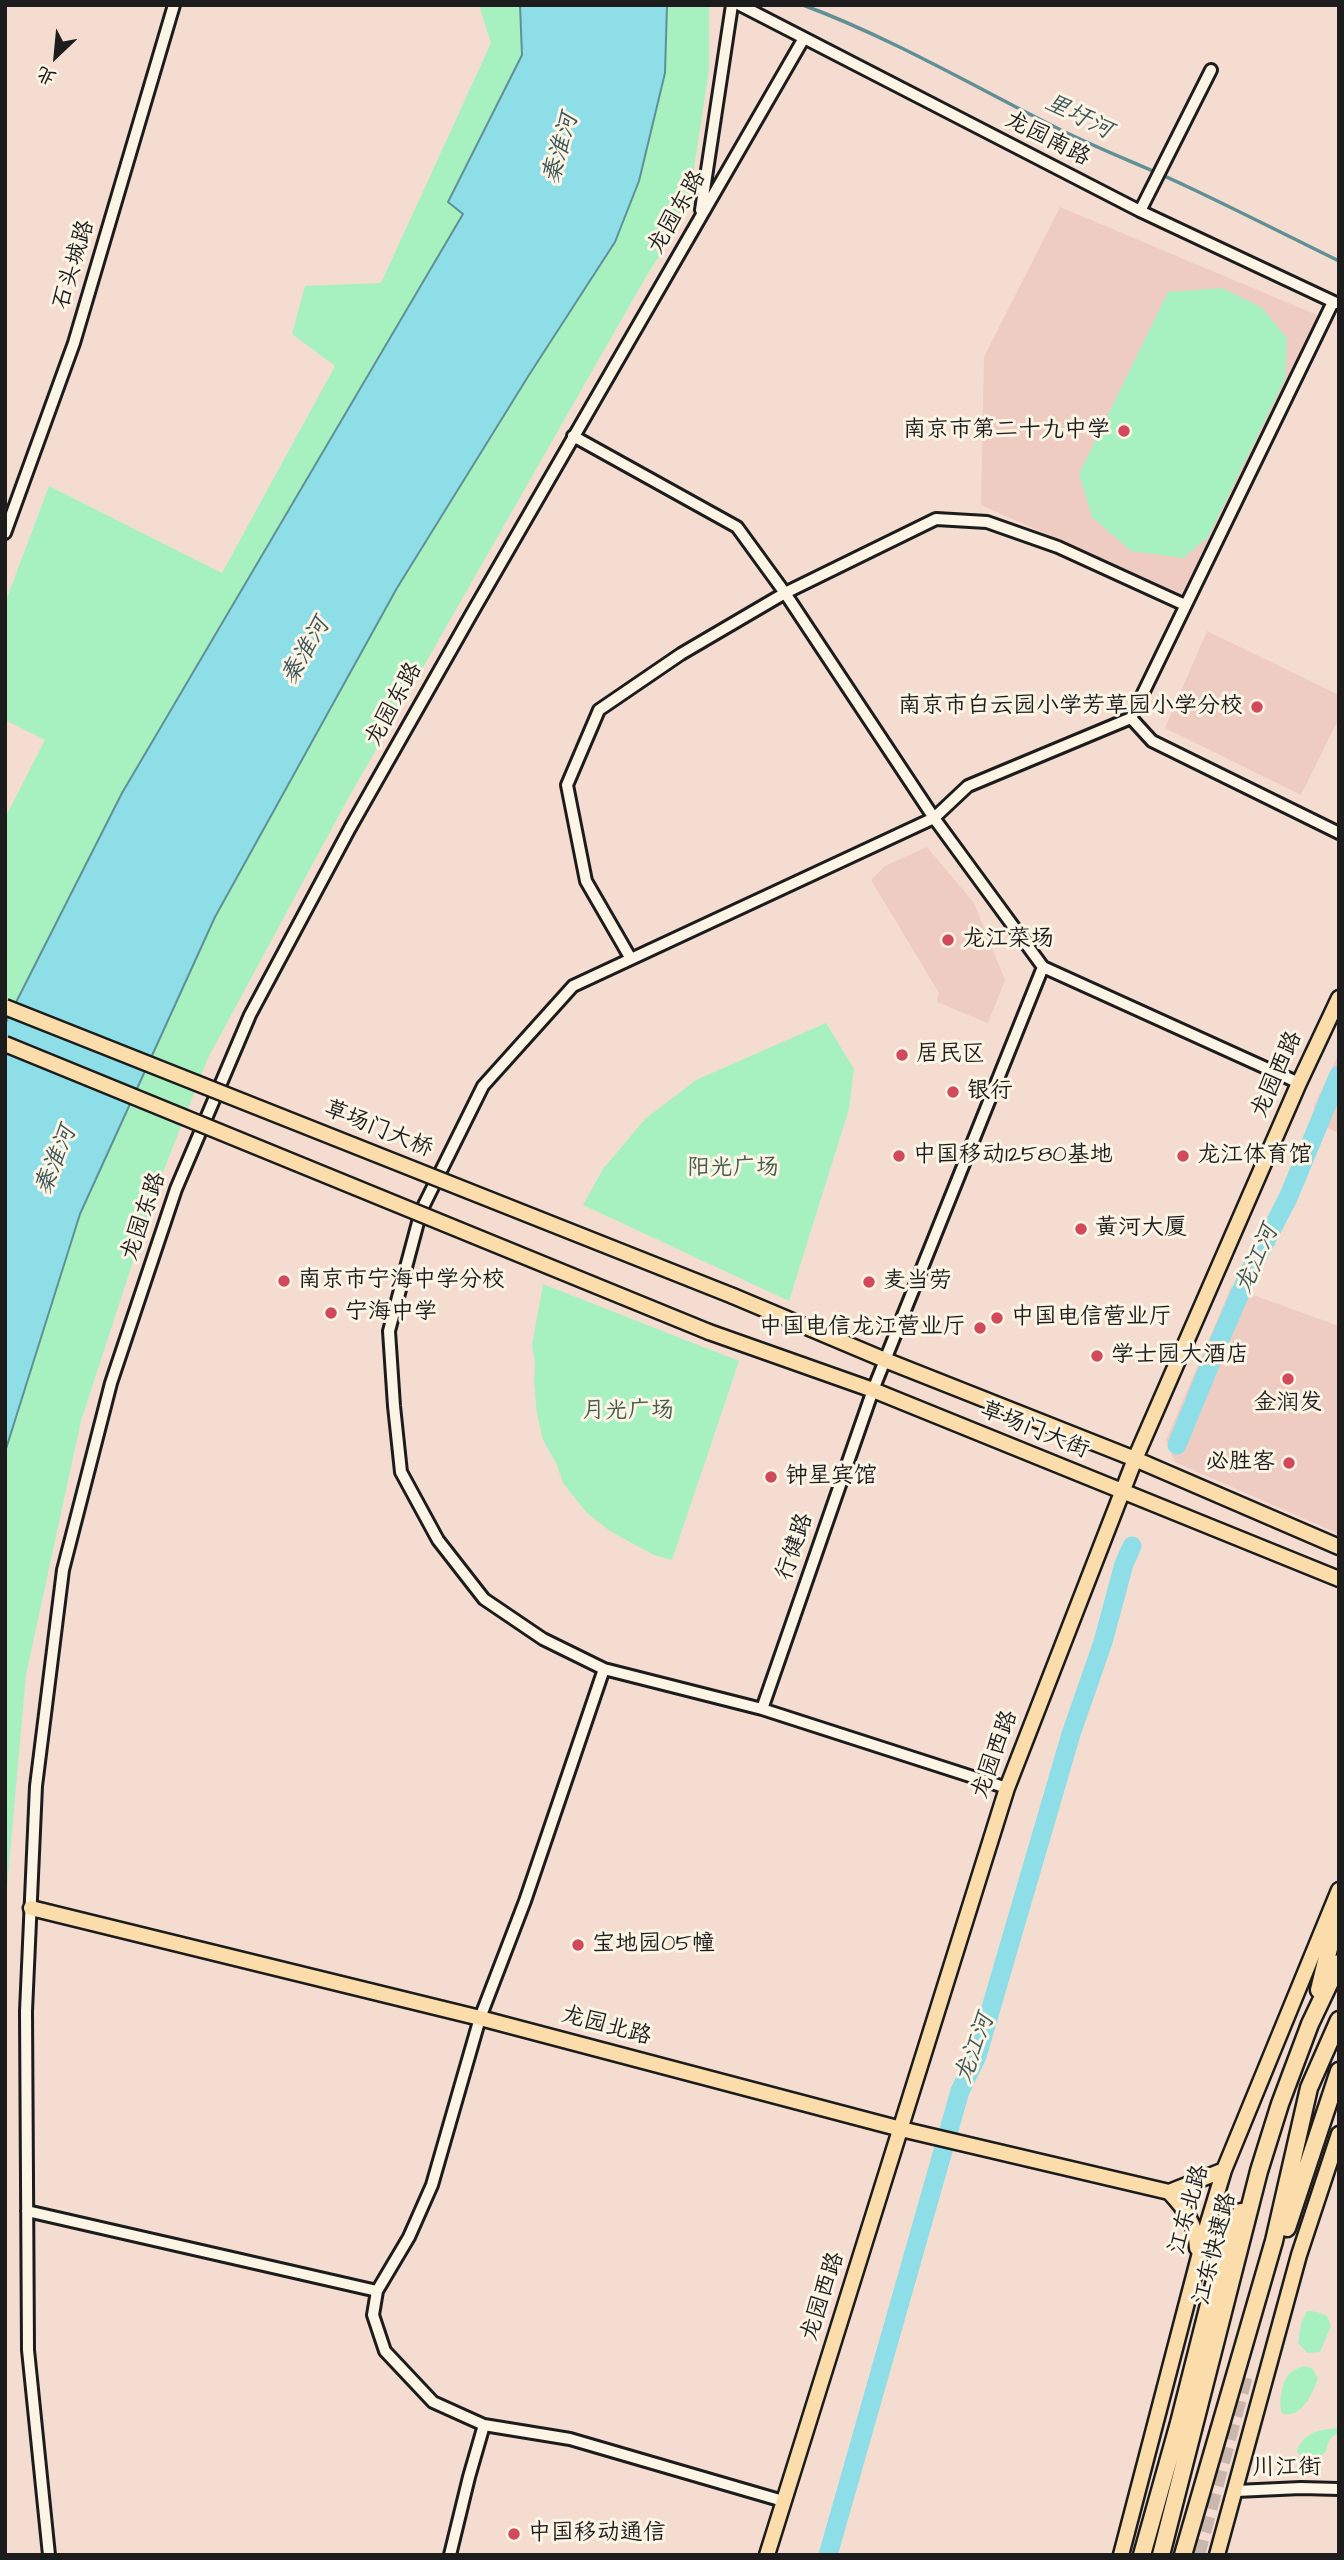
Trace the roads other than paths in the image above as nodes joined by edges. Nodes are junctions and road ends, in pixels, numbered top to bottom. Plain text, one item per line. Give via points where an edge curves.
1 (174, 5) edge
2 (732, 5) edge
3 (740, 5) edge
4 (804, 38) junction
5 (1211, 70) dead end
6 (1140, 211) junction
7 (699, 218) junction
8 (1336, 303) edge
9 (573, 436) junction
10 (5, 533) edge
11 (785, 593) junction
12 (1185, 605) junction
13 (1131, 718) junction
14 (933, 818) junction
15 (1339, 833) edge
16 (631, 959) junction
17 (1043, 967) junction
18 (1339, 998) edge
19 (5, 1007) edge
20 (5, 1044) edge
21 (1298, 1083) junction
22 (733, 1296) joint
23 (885, 1360) junction
24 (873, 1390) junction
25 (1135, 1459) junction
26 (1122, 1491) junction
27 (1339, 1547) edge
28 (1339, 1578) edge
29 (604, 1669) junction
30 (762, 1709) junction
31 (1007, 1788) junction
32 (1339, 1890) edge
33 (1339, 1907) edge
34 (31, 1908) junction
35 (1339, 1963) edge
36 (480, 2018) junction
37 (1339, 2020) edge
38 (1310, 2024) junction
39 (1339, 2071) edge
40 (1339, 2084) edge
41 (901, 2129) junction
42 (1321, 2129) junction
43 (1339, 2133) edge
44 (1224, 2170) junction
45 (1259, 2171) junction
46 (1169, 2192) junction
47 (27, 2211) junction
48 (1197, 2268) junction
49 (377, 2291) junction
50 (1246, 2372) tunnel mouth
51 (484, 2425) junction
52 (1339, 2489) edge
53 (1236, 2491) junction
54 (782, 2501) junction
55 (48, 2555) edge
56 (450, 2555) edge
57 (767, 2555) edge
58 (1121, 2555) edge
59 (1142, 2555) edge
60 (1161, 2555) edge
61 (1183, 2555) edge
62 (1217, 2555) edge

1 - 10 street, 石头城路 via 74,343
2 - 7 street
3 - 4 street, 龙园南路
4 - 6 street, 龙园南路
4 - 7 street, 龙园东路
5 - 6 street
6 - 8 street, 龙园南路
7 - 9 street, 龙园东路
8 - 12 street
9 - 11 street via 737,527
9 - 34 street, 龙园东路 via 357,816 250,1015 176,1189 111,1383 63,1570 36,1786
11 - 12 street via 936,519 987,522 1058,547
11 - 14 street
11 - 16 street via 681,654 599,710 566,785 586,881
12 - 13 street
13 - 14 street via 968,786
13 - 15 street via 1152,741
14 - 16 street
14 - 17 street
16 - 29 street via 573,986 483,1086 421,1211 389,1331 401,1472 438,1540 484,1599 543,1639
17 - 21 street
17 - 23 street, 行健路
18 - 21 main road, 龙园西路
19 - 22 main road, 草场门大桥, bridge
20 - 24 main road, 草场门大街, bridge via 709,1332
21 - 25 main road, 龙园西路
22 - 23 main road, 草场门大街
23 - 24 street, 行健路
23 - 25 main road, 草场门大街
24 - 26 main road, 草场门大街
24 - 30 street, 行健路
25 - 26 main road, 龙园西路
25 - 27 main road, 草场门大街
26 - 28 main road, 草场门大街
26 - 31 main road, 龙园西路
29 - 30 street
29 - 36 street
30 - 31 street
31 - 41 main road, 龙园西路
32 - 44 main road, 江东北路
33 - 38 highway
34 - 36 main road, 龙园北路
34 - 47 street, 龙园东路 via 26,2011
35 - 38 highway, 江东快速路
36 - 41 main road, 龙园北路
36 - 49 street via 432,2185 409,2237
37 - 61 highway via 1309,2088 1274,2241
38 - 45 highway, 江东快速路
39 - 42 highway
40 - 42 highway
41 - 46 main road, 龙园北路
41 - 54 main road, 龙园西路
42 - 50 highway via 1289,2220
43 - 53 main road via 1298,2255
44 - 46 main road
44 - 48 main road, 江东北路
45 - 59 highway via 1222,2253
45 - 60 highway, 江东快速路
46 - 48 main road via 1186,2210 1196,2233
47 - 49 street
47 - 55 street, 龙园东路 via 28,2350
48 - 58 main road, 江东北路
49 - 51 street via 373,2315 385,2351 433,2402
51 - 54 street via 570,2439
51 - 56 street
52 - 53 street, 川江街
53 - 62 main road
54 - 57 main road, 龙园西路

